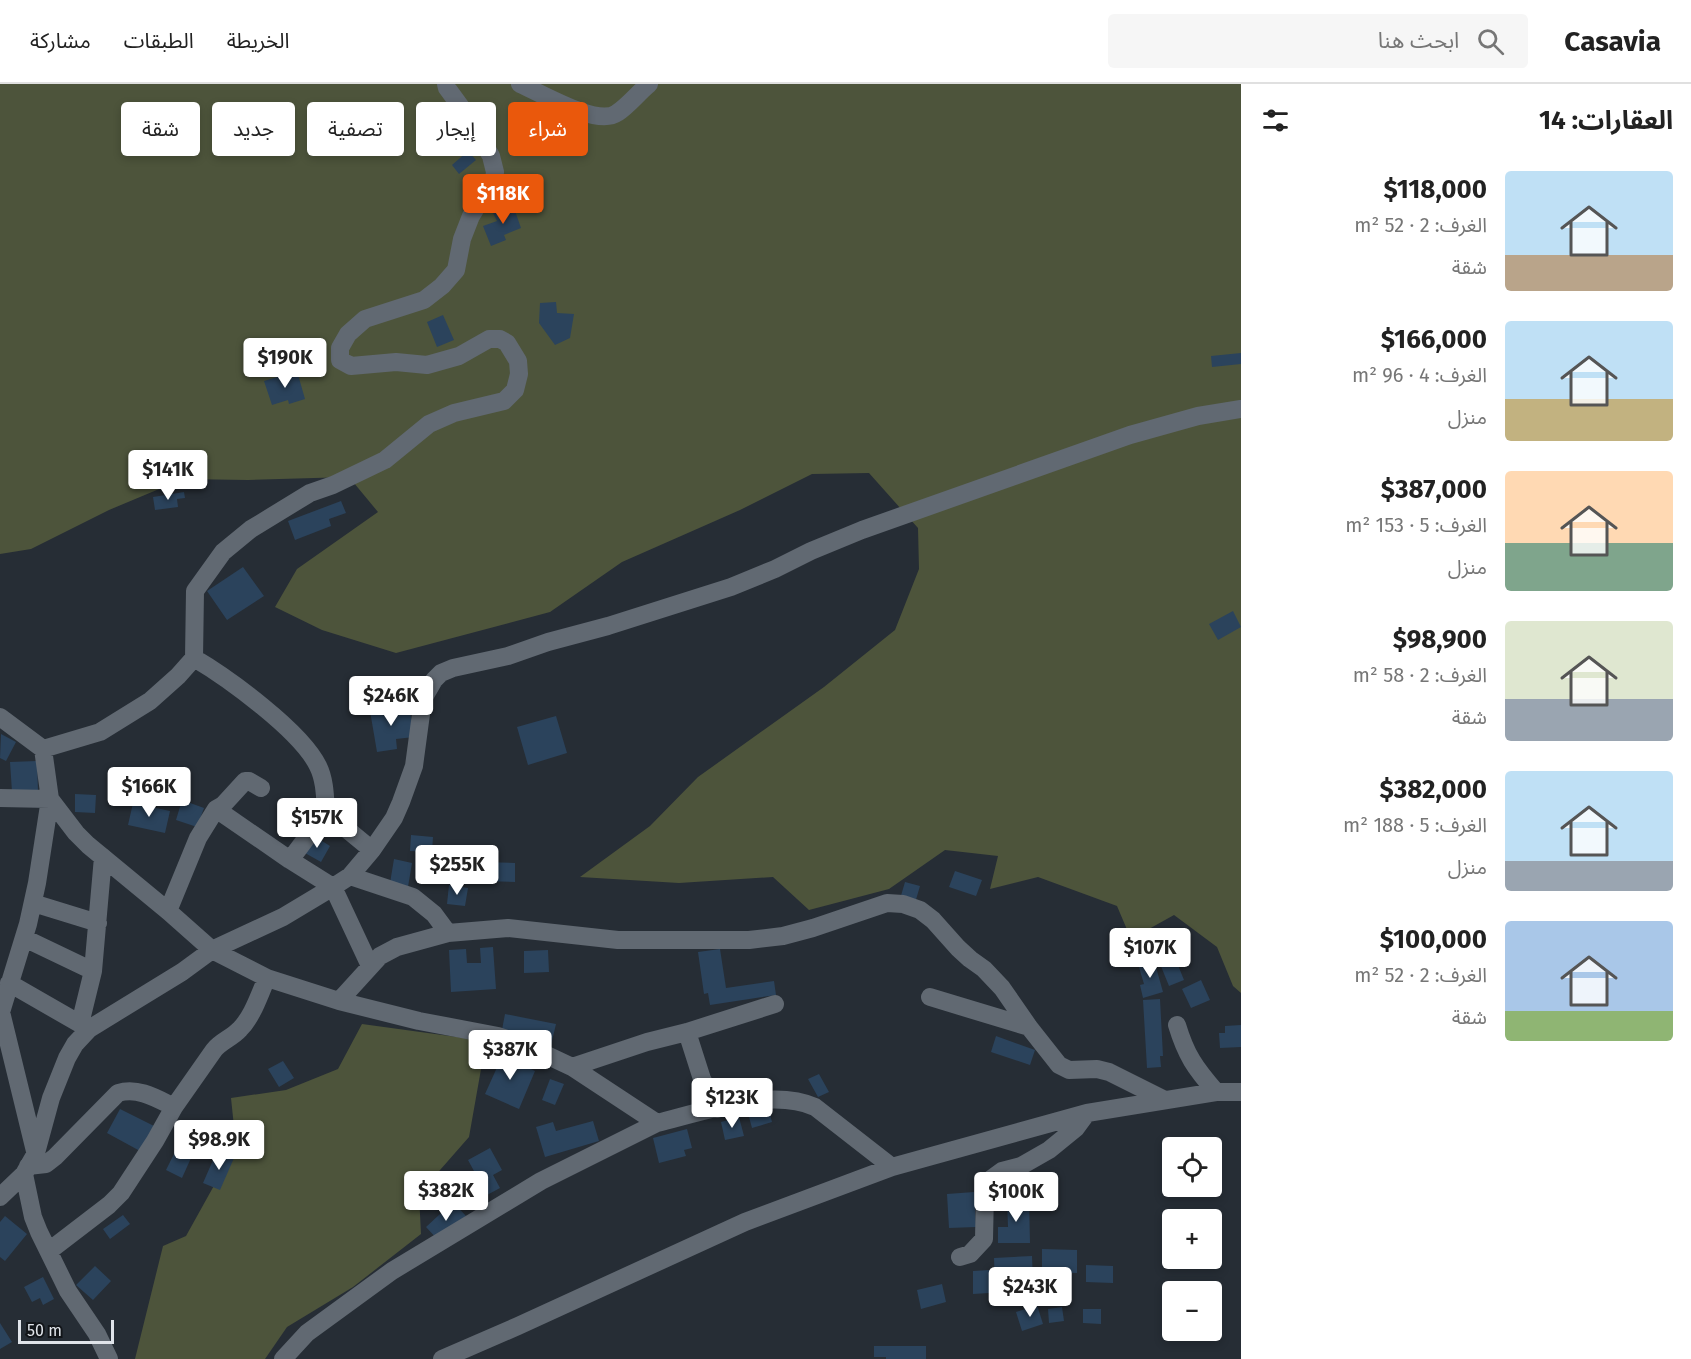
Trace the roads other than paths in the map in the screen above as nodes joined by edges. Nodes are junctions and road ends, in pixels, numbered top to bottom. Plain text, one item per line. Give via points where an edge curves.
1 (446, 84) edge
2 (520, 84) edge
3 (649, 84) edge
4 (1241, 409) edge
5 (194, 658) junction
6 (0, 717) edge
7 (43, 749) junction
8 (261, 788) dead end
9 (0, 798) edge
10 (50, 799) junction
11 (216, 809) junction
12 (326, 812) junction
13 (372, 850) junction
14 (103, 857) junction
15 (290, 860) junction
16 (350, 876) junction
17 (333, 887) junction
18 (33, 903) junction
19 (168, 911) junction
20 (98, 923) junction
21 (448, 933) junction
22 (24, 938) junction
23 (212, 950) junction
24 (370, 966) junction
25 (93, 971) junction
26 (267, 978) junction
27 (9, 983) junction
28 (930, 997) dead end
29 (339, 1001) junction
30 (775, 1004) dead end
31 (0, 1011) edge
32 (1177, 1025) dead end
33 (85, 1026) junction
34 (1029, 1027) junction
35 (687, 1032) junction
36 (572, 1067) junction
37 (1216, 1092) junction
38 (1241, 1092) edge
39 (1165, 1100) junction
40 (174, 1107) junction
41 (717, 1109) junction
42 (1087, 1113) junction
43 (657, 1123) junction
44 (29, 1164) junction
45 (892, 1167) junction
46 (0, 1197) edge
47 (49, 1251) junction
48 (960, 1257) dead end
49 (109, 1359) edge
50 (283, 1359) edge
51 (442, 1359) edge

1 - 5 street via 490,156 495,172 493,186 471,216 456,270 442,286 424,300 365,319 348,334 340,348 340,360 351,366 396,362 427,365 459,356 489,339 500,339 518,361 515,390 504,401 454,413 429,424 385,460 280,510 223,552 195,591
2 - 3 street via 598,117 617,113
4 - 13 street via 1130,435 862,530 731,587 441,673 423,699 414,766 401,802
5 - 7 street via 150,701 124,718 100,732
5 - 12 street via 285,726 310,754 319,767
6 - 7 street
7 - 10 street
8 - 11 street via 245,781
9 - 10 street
10 - 14 street via 76,833
10 - 18 street
11 - 15 street
11 - 19 street via 198,838
12 - 13 street
12 - 15 street
13 - 16 street
14 - 19 street
14 - 20 street
15 - 17 street
16 - 17 street
16 - 21 street via 413,897 434,914
17 - 23 street via 283,917
17 - 24 street
18 - 20 street
18 - 22 street
19 - 23 street
20 - 25 street
21 - 24 street via 397,947
21 - 34 street via 508,928 618,940 749,940 813,928 887,903 903,904 933,920 984,969
22 - 25 street
22 - 27 street
23 - 26 street
23 - 33 street via 182,972
24 - 29 street
25 - 33 street
26 - 29 street
26 - 40 street via 246,1023 220,1043
27 - 31 street
27 - 33 street
28 - 34 street
29 - 36 street via 498,1036
30 - 35 street
31 - 44 street
32 - 37 street via 1191,1061
33 - 44 street via 66,1058
34 - 39 street via 1065,1069 1109,1072
35 - 36 street
35 - 41 street via 702,1079
36 - 43 street
37 - 38 street
37 - 39 street
39 - 42 street
40 - 44 street via 142,1093 118,1093 55,1157 46,1164
40 - 47 street via 121,1193
41 - 43 street
41 - 45 street via 776,1098 805,1103
42 - 45 street
42 - 48 street via 1076,1128 1049,1150 991,1179 984,1192 984,1239 970,1254
43 - 50 street via 541,1181 392,1271 307,1333
44 - 46 street
44 - 47 street via 33,1217
45 - 51 street via 745,1222
47 - 49 street

